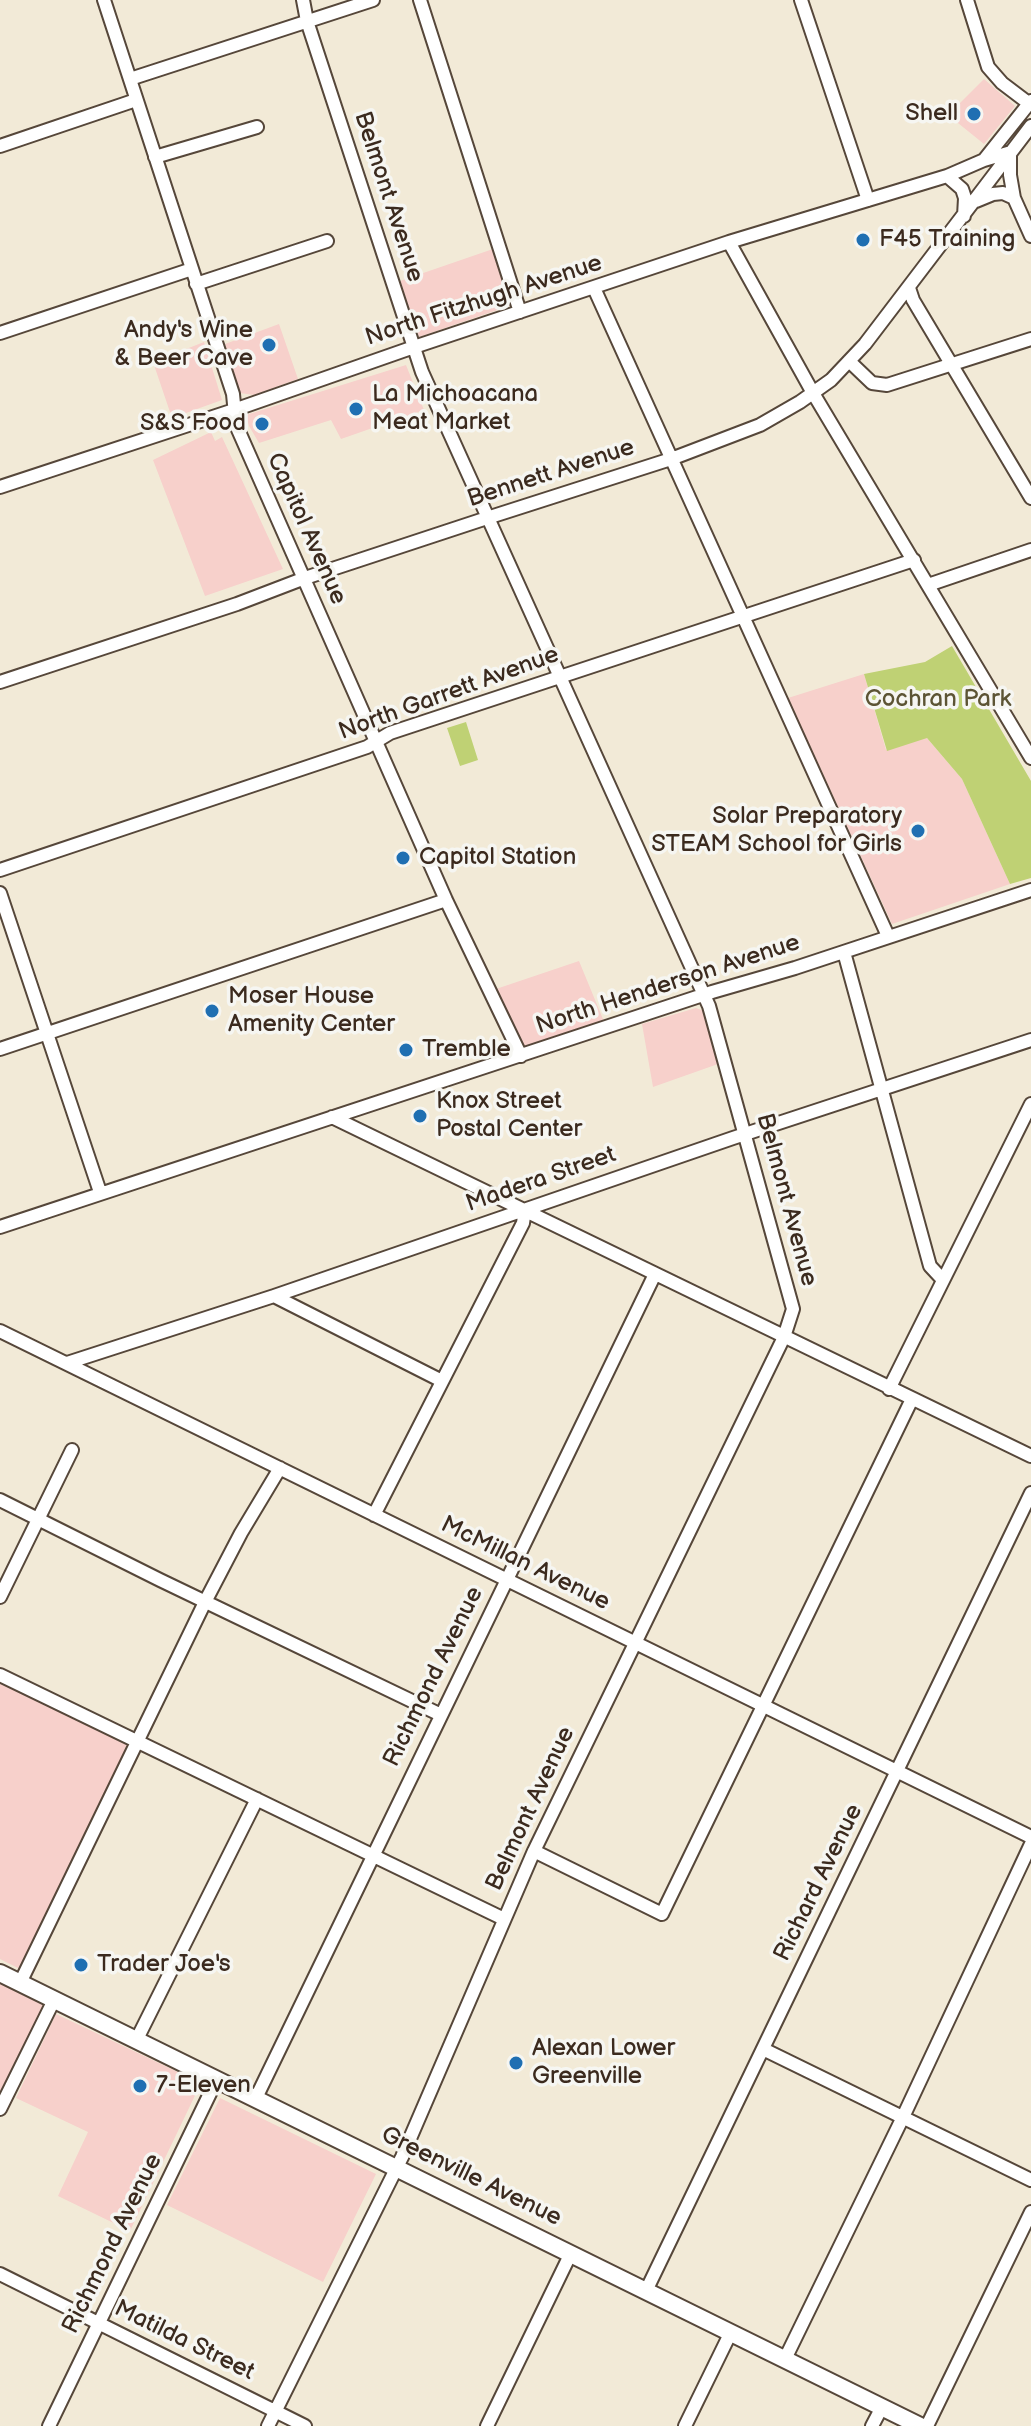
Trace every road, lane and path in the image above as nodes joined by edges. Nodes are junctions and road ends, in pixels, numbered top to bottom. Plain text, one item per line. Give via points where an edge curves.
1 (104, 0) edge
2 (303, 0) edge
3 (373, 0) edge
4 (420, 0) edge
5 (801, 0) edge
6 (967, 0) edge
7 (307, 21) junction
8 (130, 79) junction
9 (136, 100) junction
10 (1030, 103) edge
11 (1031, 126) edge
12 (257, 127) dead end
13 (0, 146) edge
14 (1011, 152) junction
15 (155, 157) junction
16 (984, 160) junction
17 (947, 176) junction
18 (1014, 198) junction
19 (868, 200) junction
20 (974, 203) junction
21 (964, 216) junction
22 (1031, 236) edge
23 (327, 241) dead end
24 (729, 242) junction
25 (192, 269) junction
26 (196, 284) junction
27 (594, 288) junction
28 (909, 288) junction
29 (520, 312) junction
30 (0, 333) edge
31 (1031, 339) edge
32 (414, 347) junction
33 (849, 361) junction
34 (954, 365) junction
35 (813, 393) junction
36 (234, 410) junction
37 (671, 459) junction
38 (0, 487) edge
39 (1031, 498) edge
40 (487, 518) junction
41 (1031, 550) edge
42 (914, 560) junction
43 (305, 578) junction
44 (928, 585) junction
45 (743, 617) junction
46 (559, 678) junction
47 (0, 682) edge
48 (377, 741) junction
49 (1031, 758) edge
50 (0, 870) edge
51 (1031, 890) edge
52 (0, 893) edge
53 (446, 900) junction
54 (888, 936) junction
55 (844, 952) junction
56 (703, 995) junction
57 (47, 1033) junction
58 (1031, 1040) edge
59 (0, 1049) edge
60 (521, 1056) junction
61 (882, 1089) junction
62 (1031, 1105) edge
63 (332, 1117) junction
64 (745, 1134) junction
65 (100, 1192) junction
66 (525, 1210) junction
67 (0, 1227) edge
68 (655, 1274) junction
69 (943, 1280) junction
70 (274, 1296) junction
71 (0, 1331) edge
72 (784, 1337) junction
73 (67, 1363) junction
74 (442, 1381) junction
75 (889, 1389) junction
76 (912, 1399) junction
77 (72, 1450) dead end
78 (1031, 1456) edge
79 (280, 1468) junction
80 (1031, 1493) edge
81 (0, 1500) edge
82 (374, 1515) junction
83 (38, 1519) junction
84 (506, 1579) junction
85 (0, 1597) edge
86 (205, 1602) junction
87 (635, 1642) junction
88 (0, 1675) edge
89 (763, 1705) junction
90 (441, 1715) junction
91 (137, 1741) junction
92 (897, 1771) junction
93 (257, 1799) junction
94 (1031, 1837) edge
95 (1031, 1844) edge
96 (534, 1851) junction
97 (373, 1855) junction
98 (504, 1919) junction
99 (0, 1973) edge
100 (20, 1983) junction
101 (54, 2000) junction
102 (136, 2041) junction
103 (763, 2049) junction
104 (216, 2081) junction
105 (255, 2100) junction
106 (0, 2109) edge
107 (903, 2117) junction
108 (397, 2167) junction
109 (1031, 2180) edge
110 (1031, 2212) edge
111 (571, 2253) junction
112 (0, 2274) edge
113 (646, 2291) junction
114 (99, 2324) junction
115 (731, 2332) junction
116 (785, 2359) junction
117 (882, 2407) junction
118 (275, 2411) junction
119 (49, 2426) edge
120 (268, 2426) edge
121 (305, 2426) edge
122 (487, 2426) edge
123 (685, 2426) edge
124 (872, 2426) edge
125 (920, 2426) edge
126 (927, 2426) edge

1 - 8 street, Capitol Avenue
2 - 7 street, Belmont Avenue
3 - 7 street
4 - 29 street
5 - 19 street
6 - 10 street via 988,67
7 - 8 street
7 - 32 street, Belmont Avenue
8 - 9 street, Capitol Avenue
9 - 13 street
9 - 15 street, Capitol Avenue
10 - 16 street, North Fitzhugh Avenue
11 - 14 street
12 - 15 street
14 - 16 street, North Fitzhugh Avenue
14 - 18 street
14 - 20 street, Bennett Avenue
15 - 25 street, Capitol Avenue
16 - 17 street, North Fitzhugh Avenue
17 - 19 street, North Fitzhugh Avenue
17 - 21 street via 962,189
18 - 20 street via 993,194
18 - 22 street
19 - 24 street, North Fitzhugh Avenue
20 - 21 street, Bennett Avenue
21 - 28 street, Bennett Avenue
23 - 26 street
24 - 27 street, North Fitzhugh Avenue
24 - 35 street
25 - 26 street, Capitol Avenue
25 - 30 street
26 - 36 street, Capitol Avenue
27 - 29 street, North Fitzhugh Avenue
27 - 37 street
28 - 33 street, Bennett Avenue
28 - 34 street
29 - 32 street, North Fitzhugh Avenue
31 - 34 street
32 - 36 street, North Fitzhugh Avenue
32 - 40 street, Belmont Avenue
33 - 34 street via 879,386
33 - 35 street, Bennett Avenue
34 - 39 street
35 - 37 street, Bennett Avenue via 760,425
35 - 42 street
36 - 38 street, North Fitzhugh Avenue
36 - 43 street, Capitol Avenue
37 - 40 street, Bennett Avenue
37 - 45 street
40 - 43 street, Bennett Avenue
40 - 46 street, Belmont Avenue
41 - 44 street
42 - 44 street
42 - 45 street, North Garrett Avenue
43 - 47 street, Bennett Avenue
43 - 48 street, Capitol Avenue
44 - 49 street
45 - 46 street, North Garrett Avenue
45 - 54 street
46 - 48 street, North Garrett Avenue
46 - 56 street, Belmont Avenue
48 - 50 street, North Garrett Avenue
48 - 53 street, Capitol Avenue
51 - 54 street, North Henderson Avenue
52 - 57 street
53 - 57 street
53 - 60 street, Capitol Avenue
54 - 55 street, North Henderson Avenue
55 - 56 street, North Henderson Avenue
55 - 61 street
56 - 60 street, North Henderson Avenue
56 - 64 street, Belmont Avenue
57 - 59 street
57 - 65 street
58 - 61 street, Madera Street
60 - 63 street, North Henderson Avenue
61 - 64 street, Madera Street
61 - 69 street via 930,1266
62 - 69 street
63 - 65 street, North Henderson Avenue
63 - 66 street
64 - 66 street, Madera Street
64 - 72 street, Belmont Avenue via 793,1309
65 - 67 street, North Henderson Avenue
66 - 68 street
66 - 70 street, Madera Street
66 - 74 street
68 - 72 street
68 - 84 street, Richmond Avenue
69 - 75 street
70 - 73 street, Madera Street
70 - 74 street
71 - 73 street, McMillan Avenue
72 - 75 street
72 - 87 street, Belmont Avenue
73 - 79 street, McMillan Avenue
74 - 82 street
75 - 76 street
76 - 78 street
76 - 89 street
77 - 83 street
79 - 82 street, McMillan Avenue
79 - 86 street
80 - 92 street, Richard Avenue
81 - 83 street
82 - 84 street, McMillan Avenue
83 - 85 street
83 - 86 street
84 - 87 street, McMillan Avenue
84 - 90 street, Richmond Avenue
86 - 90 street
86 - 91 street
87 - 89 street, McMillan Avenue
87 - 96 street, Belmont Avenue
88 - 91 street
89 - 92 street, McMillan Avenue
89 - 96 street via 662,1914
90 - 97 street, Richmond Avenue
91 - 93 street
91 - 100 street
92 - 94 street, McMillan Avenue
92 - 103 street, Richard Avenue
93 - 97 street
93 - 102 street
95 - 107 street
96 - 98 street, Belmont Avenue
97 - 98 street
97 - 105 street, Richmond Avenue
98 - 108 street, Belmont Avenue
99 - 100 main road, Greenville Avenue
100 - 101 main road, Greenville Avenue
101 - 102 main road, Greenville Avenue
101 - 106 street
102 - 104 main road, Greenville Avenue
103 - 107 street
103 - 113 street, Richard Avenue
104 - 105 main road, Greenville Avenue
104 - 114 street, Richmond Avenue
105 - 108 main road, Greenville Avenue
107 - 109 street
107 - 116 street
108 - 111 main road, Greenville Avenue
108 - 118 street, Belmont Avenue
110 - 126 street
111 - 113 main road, Greenville Avenue
111 - 122 street
112 - 114 street, Matilda Street
113 - 115 main road, Greenville Avenue
114 - 118 street, Matilda Street
114 - 119 street, Richmond Avenue
115 - 116 main road, Greenville Avenue
115 - 123 street
116 - 117 main road, Greenville Avenue
117 - 124 street
117 - 125 main road, Greenville Avenue
118 - 120 street, Belmont Avenue
118 - 121 street, Matilda Street

